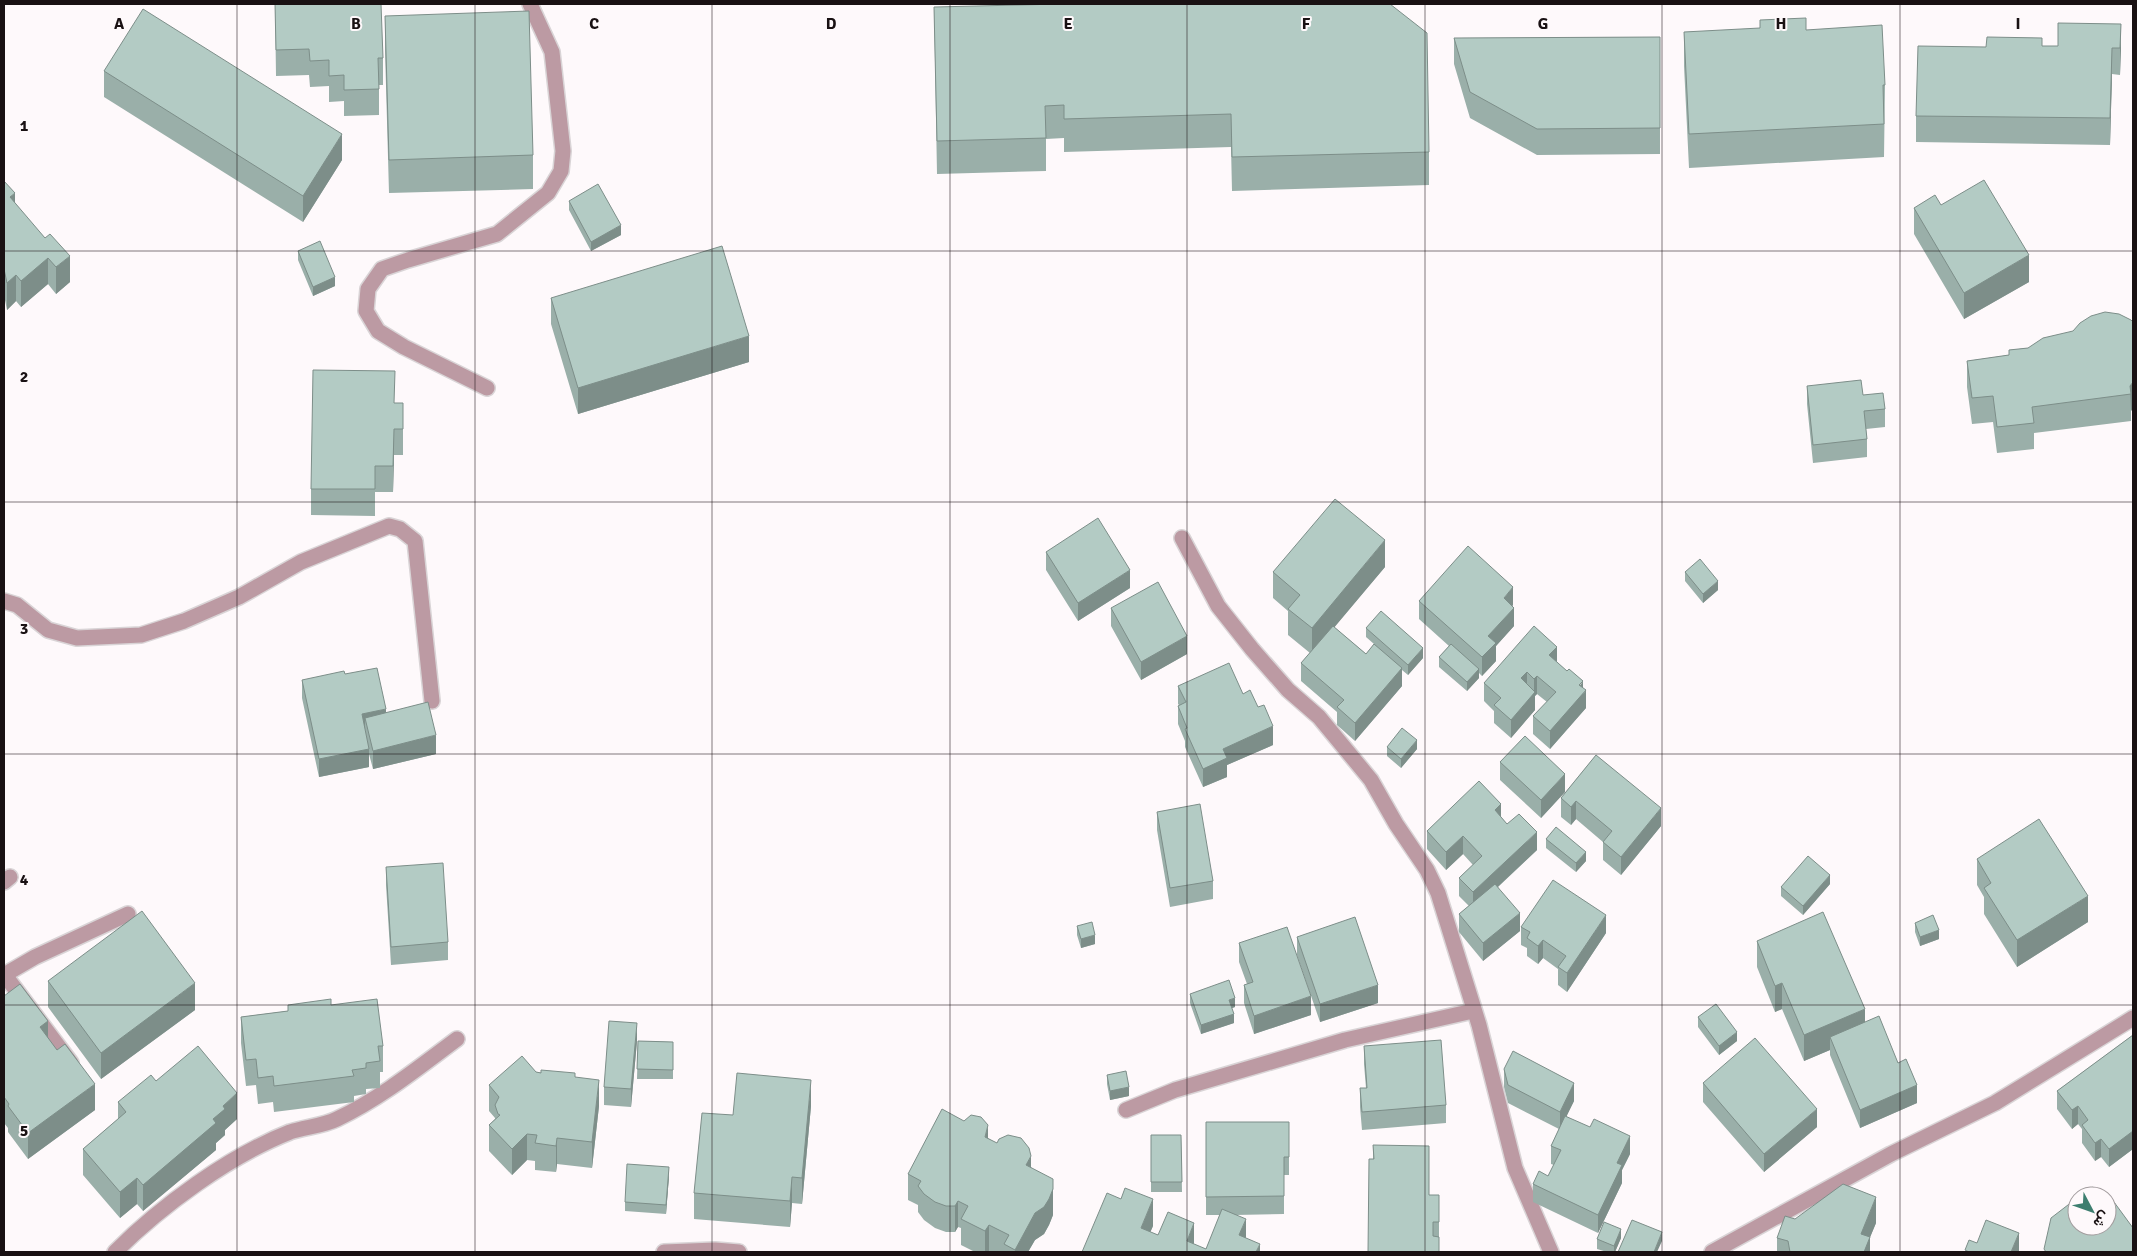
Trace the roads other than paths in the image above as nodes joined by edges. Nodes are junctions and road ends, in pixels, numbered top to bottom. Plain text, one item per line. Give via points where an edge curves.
1 (530, 4) edge
2 (487, 388) dead end
3 (1182, 538) dead end
4 (4, 601) edge
5 (432, 700) dead end
6 (128, 914) dead end
7 (4, 974) edge
8 (1473, 1011) junction
9 (2133, 1018) edge
10 (457, 1039) dead end
11 (82, 1077) edge
12 (1126, 1110) dead end
13 (116, 1252) edge
14 (664, 1252) edge
15 (739, 1252) edge
16 (1551, 1252) edge
17 (1712, 1252) edge

1 - 2 street via 552,52 563,151 561,171 548,193 497,234 382,269 368,289 366,311 378,331
3 - 8 street via 1218,606 1288,690 1319,717 1371,780 1427,870 1438,893
4 - 5 street via 17,605 48,630 77,638 141,635 184,621 301,562 388,526 400,529 415,541
6 - 7 street
7 - 11 street
8 - 12 street via 1345,1040 1175,1090
8 - 16 street via 1515,1168
9 - 17 street via 1995,1103 1891,1154
10 - 13 street via 389,1091 336,1120 290,1132 251,1150 210,1175 138,1230
14 - 15 street

